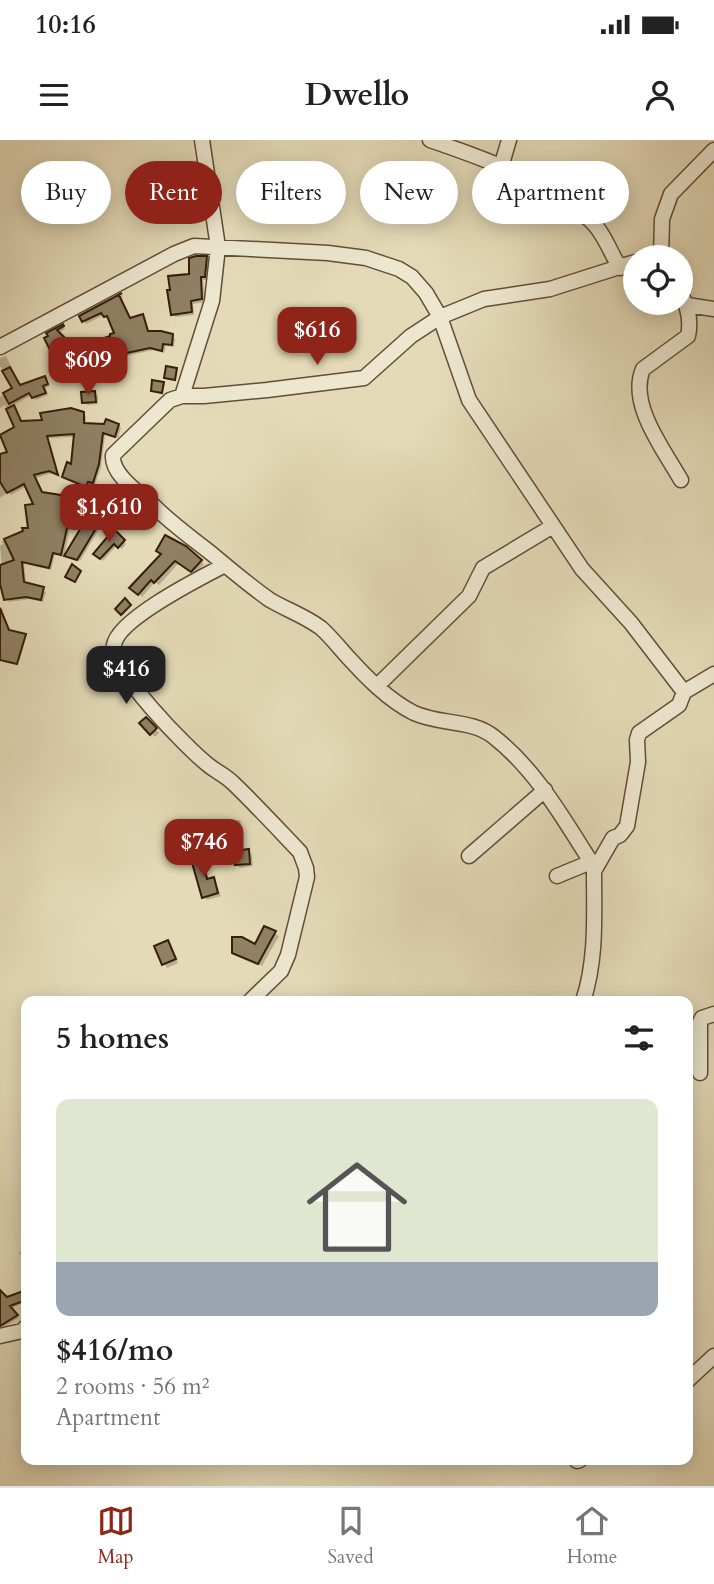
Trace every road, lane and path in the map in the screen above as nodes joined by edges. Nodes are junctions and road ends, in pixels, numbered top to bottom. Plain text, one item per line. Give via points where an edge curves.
1 (202, 140) edge
2 (430, 140) edge
3 (509, 140) edge
4 (714, 150) edge
5 (488, 161) edge
6 (503, 161) edge
7 (595, 224) edge
8 (661, 245) edge
9 (218, 247) junction
10 (623, 267) edge
11 (620, 268) junction
12 (693, 302) edge
13 (714, 309) edge
14 (687, 315) edge
15 (440, 317) junction
16 (0, 347) edge
17 (181, 396) junction
18 (681, 480) dead end
19 (553, 526) junction
20 (225, 565) junction
21 (714, 674) edge
22 (377, 686) junction
23 (684, 692) junction
24 (545, 790) junction
25 (469, 856) dead end
26 (593, 866) junction
27 (556, 876) dead end
28 (255, 996) edge
29 (585, 996) edge
30 (714, 1014) edge
31 (700, 1073) dead end
32 (21, 1331) edge
33 (0, 1336) edge
34 (714, 1356) edge
35 (693, 1375) edge

1 - 9 street
2 - 5 street
3 - 6 street
4 - 8 street via 671,194 662,219
7 - 11 street
9 - 15 street via 366,258 412,277
9 - 16 street via 194,246 174,254
9 - 17 street via 212,301
10 - 11 street
11 - 15 street via 550,289 484,299
12 - 13 street
14 - 18 street via 688,337 643,369 639,389 648,420
15 - 17 street via 364,378
15 - 19 street via 469,401
17 - 20 street via 162,405 117,451 113,465 163,515
19 - 22 street via 483,568 469,596
19 - 23 street via 582,569
20 - 22 street via 273,602 324,631
20 - 28 street via 153,604 113,646 118,665 136,691 206,764 230,780 303,859 307,877 288,955 281,971
21 - 23 street
22 - 24 street via 415,713 492,735
23 - 26 street via 679,705 639,733 627,826
24 - 25 street
24 - 26 street
26 - 27 street
26 - 29 street via 592,959
30 - 31 street via 700,1022
32 - 33 street
34 - 35 street

